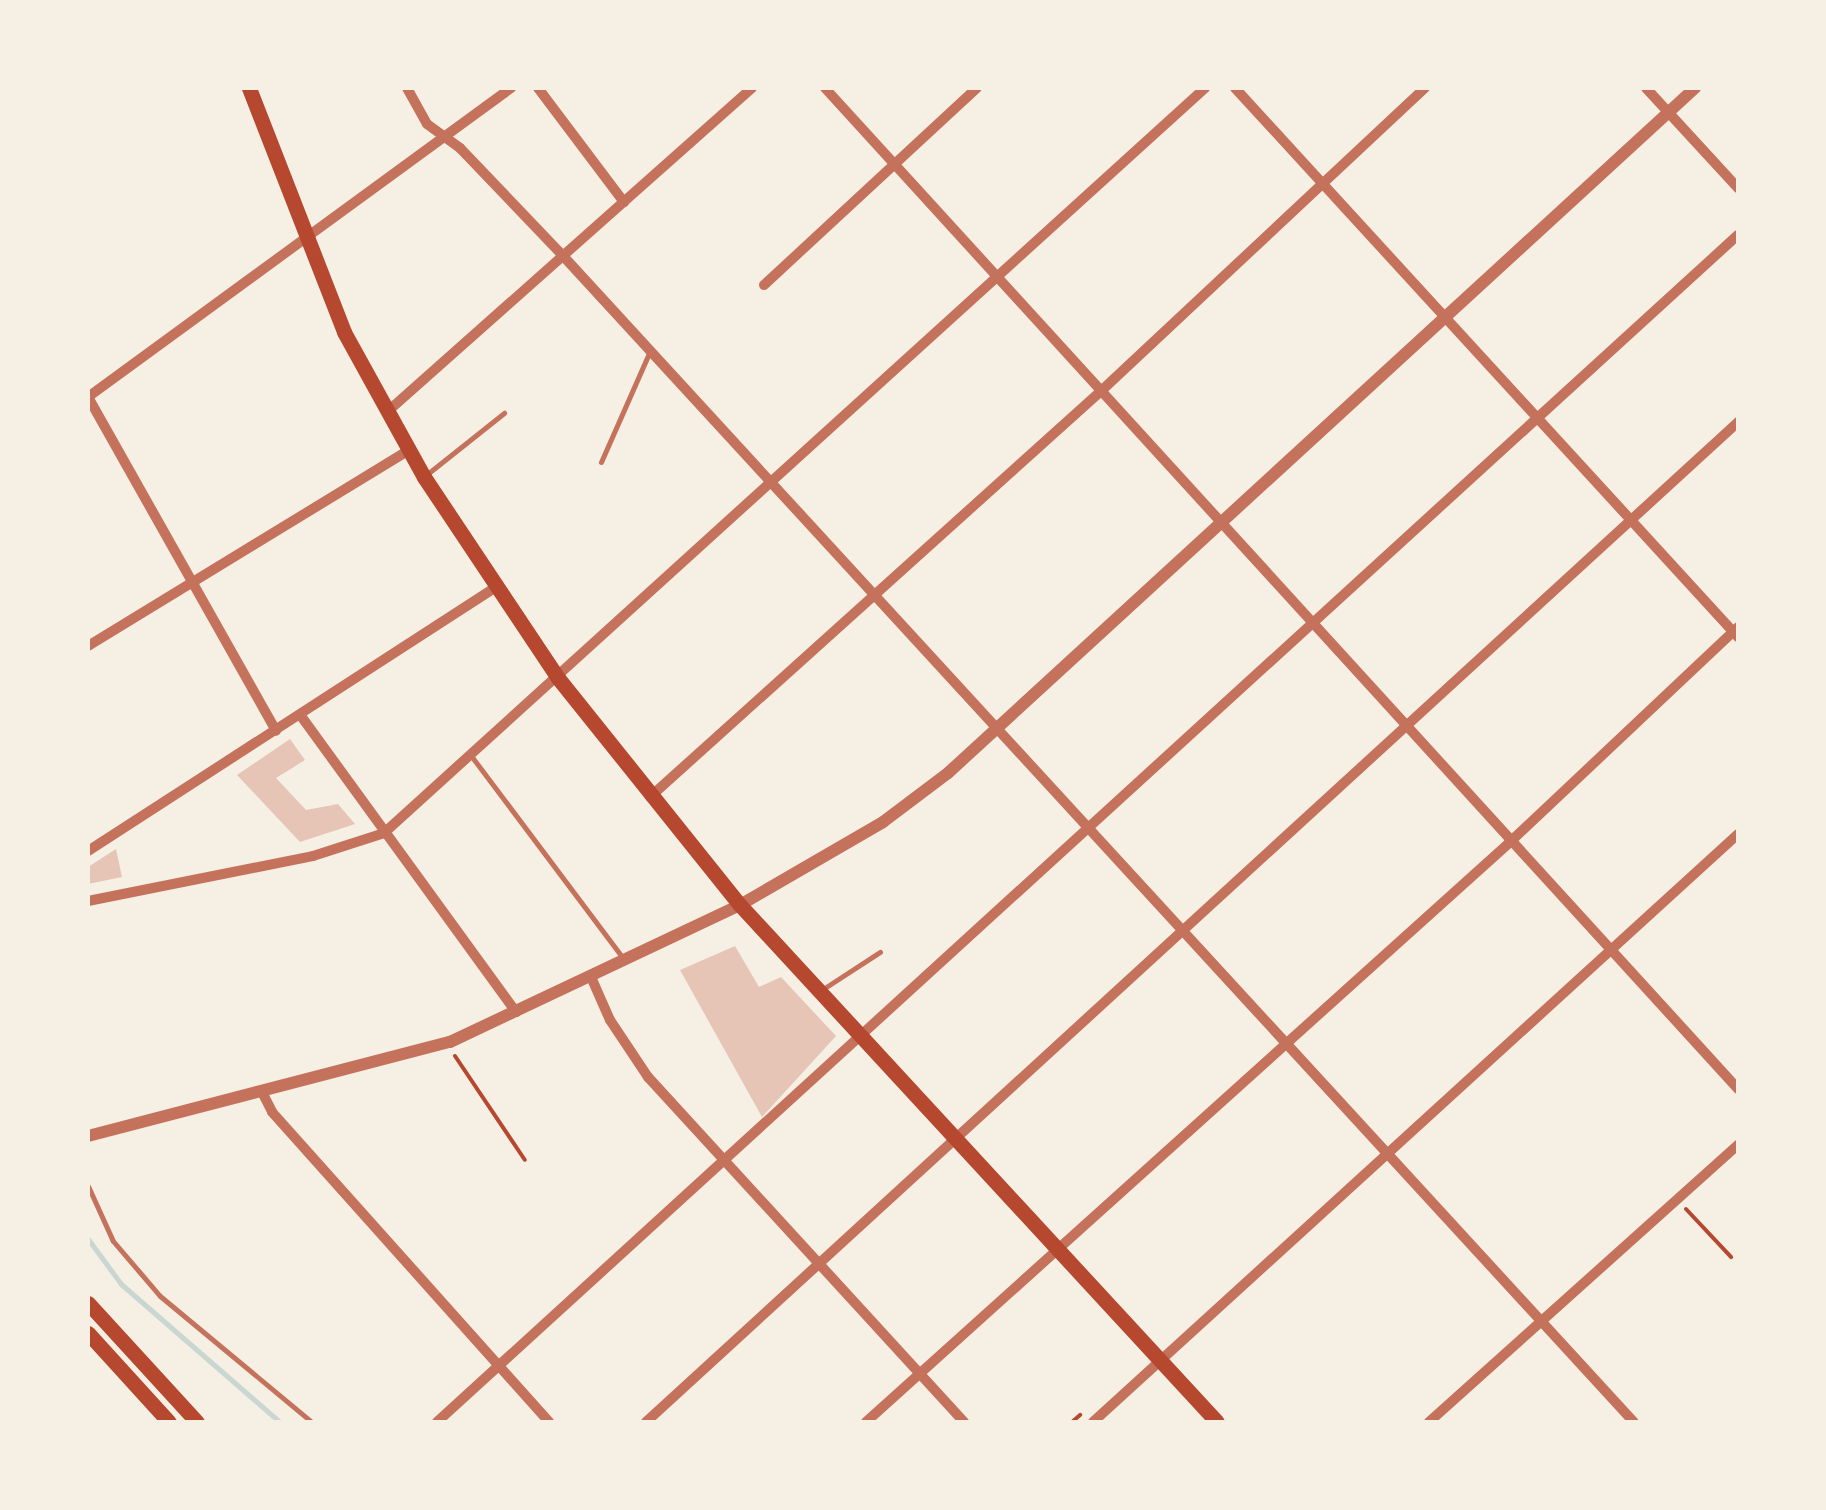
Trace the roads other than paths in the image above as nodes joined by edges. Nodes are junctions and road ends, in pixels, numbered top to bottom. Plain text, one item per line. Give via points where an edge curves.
1 (248, 88) edge
2 (407, 88) edge
3 (511, 88) edge
4 (538, 88) edge
5 (752, 88) edge
6 (825, 88) edge
7 (977, 88) edge
8 (1204, 88) edge
9 (1235, 88) edge
10 (1424, 88) edge
11 (1646, 88) edge
12 (1694, 88) edge
13 (1668, 112) junction
14 (444, 136) junction
15 (894, 165) junction
16 (1321, 181) junction
17 (1738, 188) edge
18 (624, 202) junction
19 (1738, 235) edge
20 (306, 240) junction
21 (565, 258) junction
22 (994, 279) junction
23 (764, 285) dead end
24 (1445, 317) junction
25 (650, 350) junction
26 (1100, 392) junction
27 (88, 397) edge
28 (387, 412) junction
29 (504, 414) dead end
30 (1537, 418) junction
31 (1738, 422) edge
32 (408, 451) junction
33 (601, 462) dead end
34 (424, 477) junction
35 (769, 483) junction
36 (1222, 522) junction
37 (1630, 522) junction
38 (190, 583) junction
39 (495, 588) junction
40 (872, 595) junction
41 (1314, 625) junction
42 (1737, 632) edge
43 (88, 646) edge
44 (558, 678) junction
45 (300, 716) junction
46 (995, 730) junction
47 (1407, 730) junction
48 (276, 731) junction
49 (472, 757) junction
50 (650, 797) junction
51 (384, 833) junction
52 (1088, 834) junction
53 (1738, 834) edge
54 (1509, 843) junction
55 (88, 851) edge
56 (88, 901) edge
57 (740, 905) junction
58 (1182, 936) junction
59 (1610, 951) junction
60 (880, 952) dead end
61 (624, 961) junction
62 (590, 977) junction
63 (821, 990) junction
64 (516, 1012) junction
65 (864, 1035) junction
66 (1282, 1045) junction
67 (1738, 1089) edge
68 (262, 1092) junction
69 (88, 1136) edge
70 (958, 1137) junction
71 (1738, 1145) edge
72 (1387, 1155) junction
73 (725, 1161) junction
74 (88, 1186) edge
75 (1057, 1247) junction
76 (821, 1265) junction
77 (88, 1303) edge
78 (1540, 1322) junction
79 (88, 1333) edge
80 (1161, 1361) junction
81 (500, 1366) junction
82 (919, 1374) junction
83 (169, 1422) edge
84 (196, 1422) edge
85 (312, 1422) edge
86 (438, 1422) edge
87 (548, 1422) edge
88 (646, 1422) edge
89 (866, 1422) edge
90 (964, 1422) edge
91 (1093, 1422) edge
92 (1216, 1422) edge
93 (1429, 1422) edge
94 (1634, 1422) edge

1 - 20 main road
2 - 14 street via 428,124
3 - 14 street
4 - 18 street
5 - 18 street
6 - 15 street
7 - 15 street
8 - 22 street
9 - 16 street
10 - 16 street
11 - 13 street
12 - 13 street
13 - 17 street
13 - 24 street
14 - 20 street
14 - 21 street
15 - 22 street
15 - 23 street
16 - 24 street
16 - 26 street
18 - 21 street
19 - 30 street
20 - 27 street
20 - 28 main road
21 - 25 street
21 - 28 street
22 - 26 street
22 - 35 street
24 - 30 street
24 - 36 street
25 - 33 lane
25 - 35 street
26 - 36 street
26 - 40 street
27 - 38 street
28 - 32 main road
29 - 34 lane
30 - 37 street
30 - 41 street
31 - 37 street
32 - 34 main road
32 - 38 street
34 - 39 main road
35 - 40 street
35 - 44 street
36 - 41 street
36 - 46 street
37 - 42 street
37 - 47 street
38 - 43 street
38 - 48 street
39 - 44 main road
39 - 45 street
40 - 46 street
40 - 50 street
41 - 47 street
41 - 52 street
42 - 54 street
44 - 49 street
44 - 50 main road
45 - 48 street
45 - 51 street
46 - 52 street
46 - 57 street via 883,822
47 - 54 street
47 - 58 street
48 - 55 street
49 - 51 street
49 - 61 lane
50 - 57 main road
51 - 56 street via 312,856
51 - 64 street
52 - 58 street
52 - 65 street
53 - 59 street
54 - 59 street
54 - 66 street
57 - 61 street
57 - 63 main road
58 - 66 street
58 - 70 street
59 - 67 street
59 - 72 street
60 - 63 lane
61 - 62 street
62 - 64 street
62 - 73 street via 626,1049
63 - 65 main road
64 - 68 street via 450,1042
65 - 70 main road
65 - 73 street
66 - 72 street
66 - 75 street
68 - 69 street
68 - 81 street via 272,1112
70 - 75 main road
70 - 76 street
71 - 78 street
72 - 78 street
72 - 80 street
73 - 76 street
73 - 81 street
74 - 85 lane via 113,1241 160,1296
75 - 80 main road
75 - 82 street
76 - 82 street
76 - 88 street
77 - 84 main road
78 - 93 street
78 - 94 street
79 - 83 main road
80 - 91 street
80 - 92 main road
81 - 86 street
81 - 87 street
82 - 89 street
82 - 90 street

